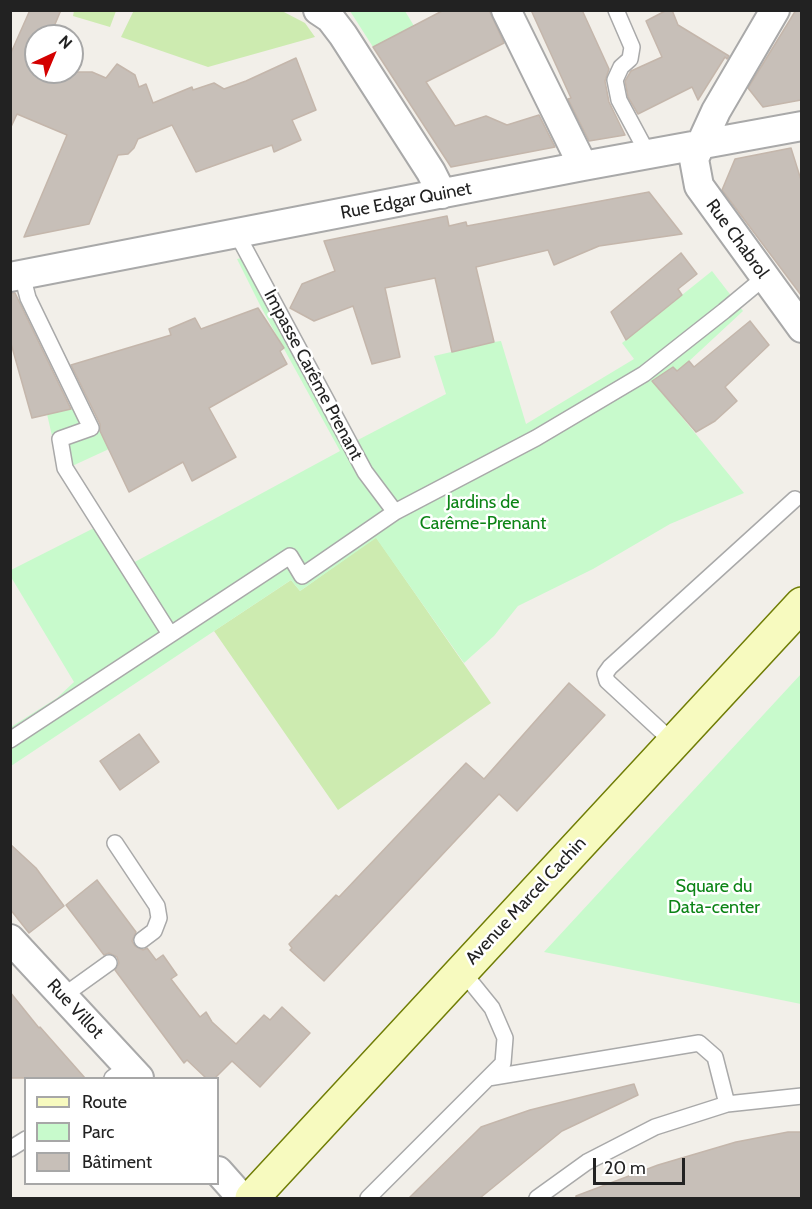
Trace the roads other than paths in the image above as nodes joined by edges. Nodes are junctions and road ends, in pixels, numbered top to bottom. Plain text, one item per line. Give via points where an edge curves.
1 (318, 10) edge
2 (506, 10) edge
3 (616, 10) edge
4 (775, 10) edge
5 (801, 126) edge
6 (701, 144) junction
7 (648, 154) junction
8 (583, 166) junction
9 (442, 194) junction
10 (237, 234) junction
11 (16, 276) edge
12 (765, 277) junction
13 (801, 328) edge
14 (795, 499) dead end
15 (394, 512) junction
16 (801, 604) edge
17 (170, 634) junction
18 (10, 740) edge
19 (673, 742) junction
20 (115, 843) dead end
21 (10, 939) edge
22 (142, 940) dead end
23 (110, 963) dead end
24 (462, 970) junction
25 (63, 996) junction
26 (126, 1074) edge
27 (488, 1078) junction
28 (801, 1096) edge
29 (727, 1104) junction
30 (24, 1140) edge
31 (10, 1149) edge
32 (219, 1172) edge
33 (391, 1175) junction
34 (242, 1198) edge
35 (252, 1198) edge
36 (368, 1198) edge
37 (384, 1198) edge
38 (537, 1198) edge

1 - 9 street via 330,18 342,35
2 - 8 street
3 - 7 lane via 632,47 630,59 615,80 620,100
4 - 6 street, Rue Chabrol
5 - 6 street, Rue Edgar Quinet
6 - 7 street, Rue Edgar Quinet
6 - 12 street, Rue Chabrol via 694,159 699,186
7 - 8 street, Rue Edgar Quinet
8 - 9 street, Rue Edgar Quinet
9 - 10 street, Rue Edgar Quinet
10 - 11 street, Rue Edgar Quinet
10 - 15 lane, Impasse Carême Prenant via 365,472
11 - 17 lane via 91,428 60,439 65,468
12 - 13 street, Rue Chabrol
12 - 15 lane via 644,374 536,438
14 - 19 lane via 605,674 607,681
15 - 17 lane via 302,576 290,556
16 - 19 street, Avenue Marcel Cachin
17 - 18 lane
19 - 24 street, Avenue Marcel Cachin
20 - 22 lane via 157,906 159,918 154,931
21 - 25 street, Rue Villot
23 - 25 lane
24 - 27 lane via 492,1008 505,1038 503,1063
24 - 35 street, Avenue Marcel Cachin
25 - 26 street, Rue Villot
27 - 29 lane via 699,1043 715,1057
27 - 33 lane
28 - 29 lane
29 - 38 lane via 655,1128 588,1162
30 - 31 lane
32 - 34 street
33 - 36 lane
33 - 37 lane

